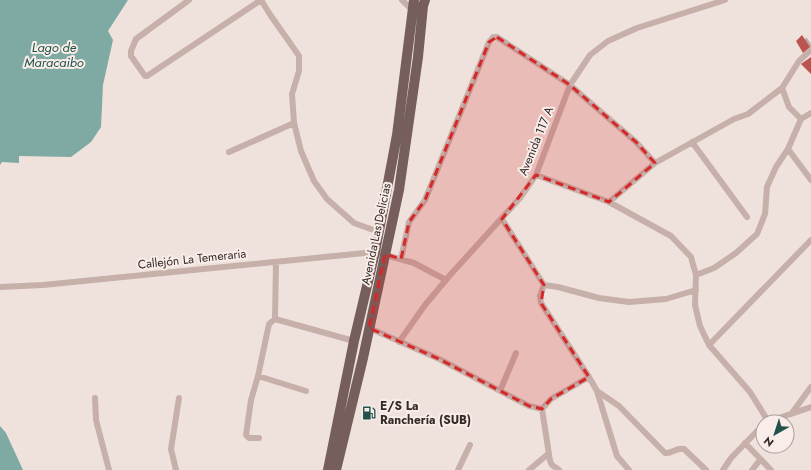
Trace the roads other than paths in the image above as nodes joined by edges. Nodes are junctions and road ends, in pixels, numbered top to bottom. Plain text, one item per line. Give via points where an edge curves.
1 (189, 0) edge
2 (261, 0) edge
3 (402, 0) edge
4 (425, 0) edge
5 (726, 0) edge
6 (413, 5) edge
7 (811, 50) edge
8 (570, 85) junction
9 (782, 88) junction
10 (811, 113) edge
11 (802, 119) junction
12 (294, 123) junction
13 (692, 142) junction
14 (788, 149) junction
15 (229, 152) dead end
16 (655, 163) junction
17 (536, 175) junction
18 (811, 180) edge
19 (609, 202) junction
20 (747, 217) dead end
21 (502, 219) junction
22 (379, 232) junction
23 (811, 240) edge
24 (380, 253) junction
25 (401, 259) junction
26 (276, 262) junction
27 (696, 275) junction
28 (446, 280) junction
29 (544, 286) junction
30 (0, 287) edge
31 (696, 290) junction
32 (275, 319) junction
33 (369, 328) junction
34 (354, 341) junction
35 (399, 342) junction
36 (709, 345) junction
37 (516, 353) dead end
38 (258, 376) junction
39 (589, 376) junction
40 (811, 387) edge
41 (306, 391) dead end
42 (500, 391) junction
43 (597, 391) junction
44 (95, 398) dead end
45 (179, 398) dead end
46 (811, 407) edge
47 (542, 409) junction
48 (792, 413) joint
49 (761, 414) edge
50 (755, 433) edge
51 (259, 438) dead end
52 (745, 443) junction
53 (470, 445) dead end
54 (548, 454) junction
55 (760, 460) junction
56 (109, 470) edge
57 (176, 470) edge
58 (328, 470) edge
59 (336, 470) edge
60 (458, 470) edge
61 (529, 470) edge
62 (559, 470) edge
63 (629, 470) edge
64 (706, 470) edge
65 (723, 470) edge
66 (752, 470) edge
67 (771, 470) edge

1 - 2 street via 136,39 131,56 145,76
2 - 12 street via 299,56 299,71 292,94
3 - 6 street
4 - 24 main road, Avenida Las Delicias via 399,190
5 - 8 street, Avenida 117 A via 637,28 608,41 590,55
6 - 22 main road, Avenida Las Delicias via 397,135
7 - 9 street via 799,61
8 - 16 street via 636,142
8 - 17 street, Avenida 117 A
8 - 25 street via 497,37 493,37 425,200 409,222
9 - 11 street via 790,107
9 - 13 street via 748,114
10 - 11 street
11 - 14 street
12 - 15 street
12 - 22 street via 301,151 314,181 327,199 354,223
13 - 16 street
13 - 20 street
14 - 18 street
14 - 27 street via 767,187 765,214 757,234 714,268
16 - 19 street
17 - 19 street
17 - 21 street, Avenida 117 A
19 - 27 street via 671,236 691,257
21 - 28 street, Avenida 117 A
21 - 29 street
22 - 24 main road, Avenida Las Delicias
23 - 36 street
24 - 25 street
24 - 26 street, Callejón La Temeraria
24 - 33 main road, Avenida Las Delicias
24 - 34 main road, Avenida Las Delicias
25 - 28 street
26 - 30 street, Callejón La Temeraria
26 - 32 street
27 - 31 street
28 - 35 street, Avenida 117 A
29 - 31 street via 629,302 666,299
29 - 39 street via 540,296 541,303
31 - 36 street via 695,305 700,326
32 - 34 street
32 - 38 street via 269,324
33 - 35 street
33 - 59 main road, Avenida Las Delicias
34 - 58 main road, Avenida Las Delicias
35 - 42 street via 439,359
36 - 49 street via 750,392
37 - 42 street
38 - 41 street
38 - 51 street via 251,400 246,435 249,438
39 - 43 street
39 - 47 street via 551,399
40 - 48 street
42 - 47 street via 529,406
43 - 63 street via 617,456
43 - 64 street via 619,406 665,453 684,449
44 - 56 street via 96,420
45 - 57 street via 171,449
46 - 48 street
47 - 54 street
50 - 52 street
52 - 55 street
52 - 65 street
53 - 60 street
54 - 61 street
54 - 62 street via 552,466
55 - 66 street
55 - 67 street

